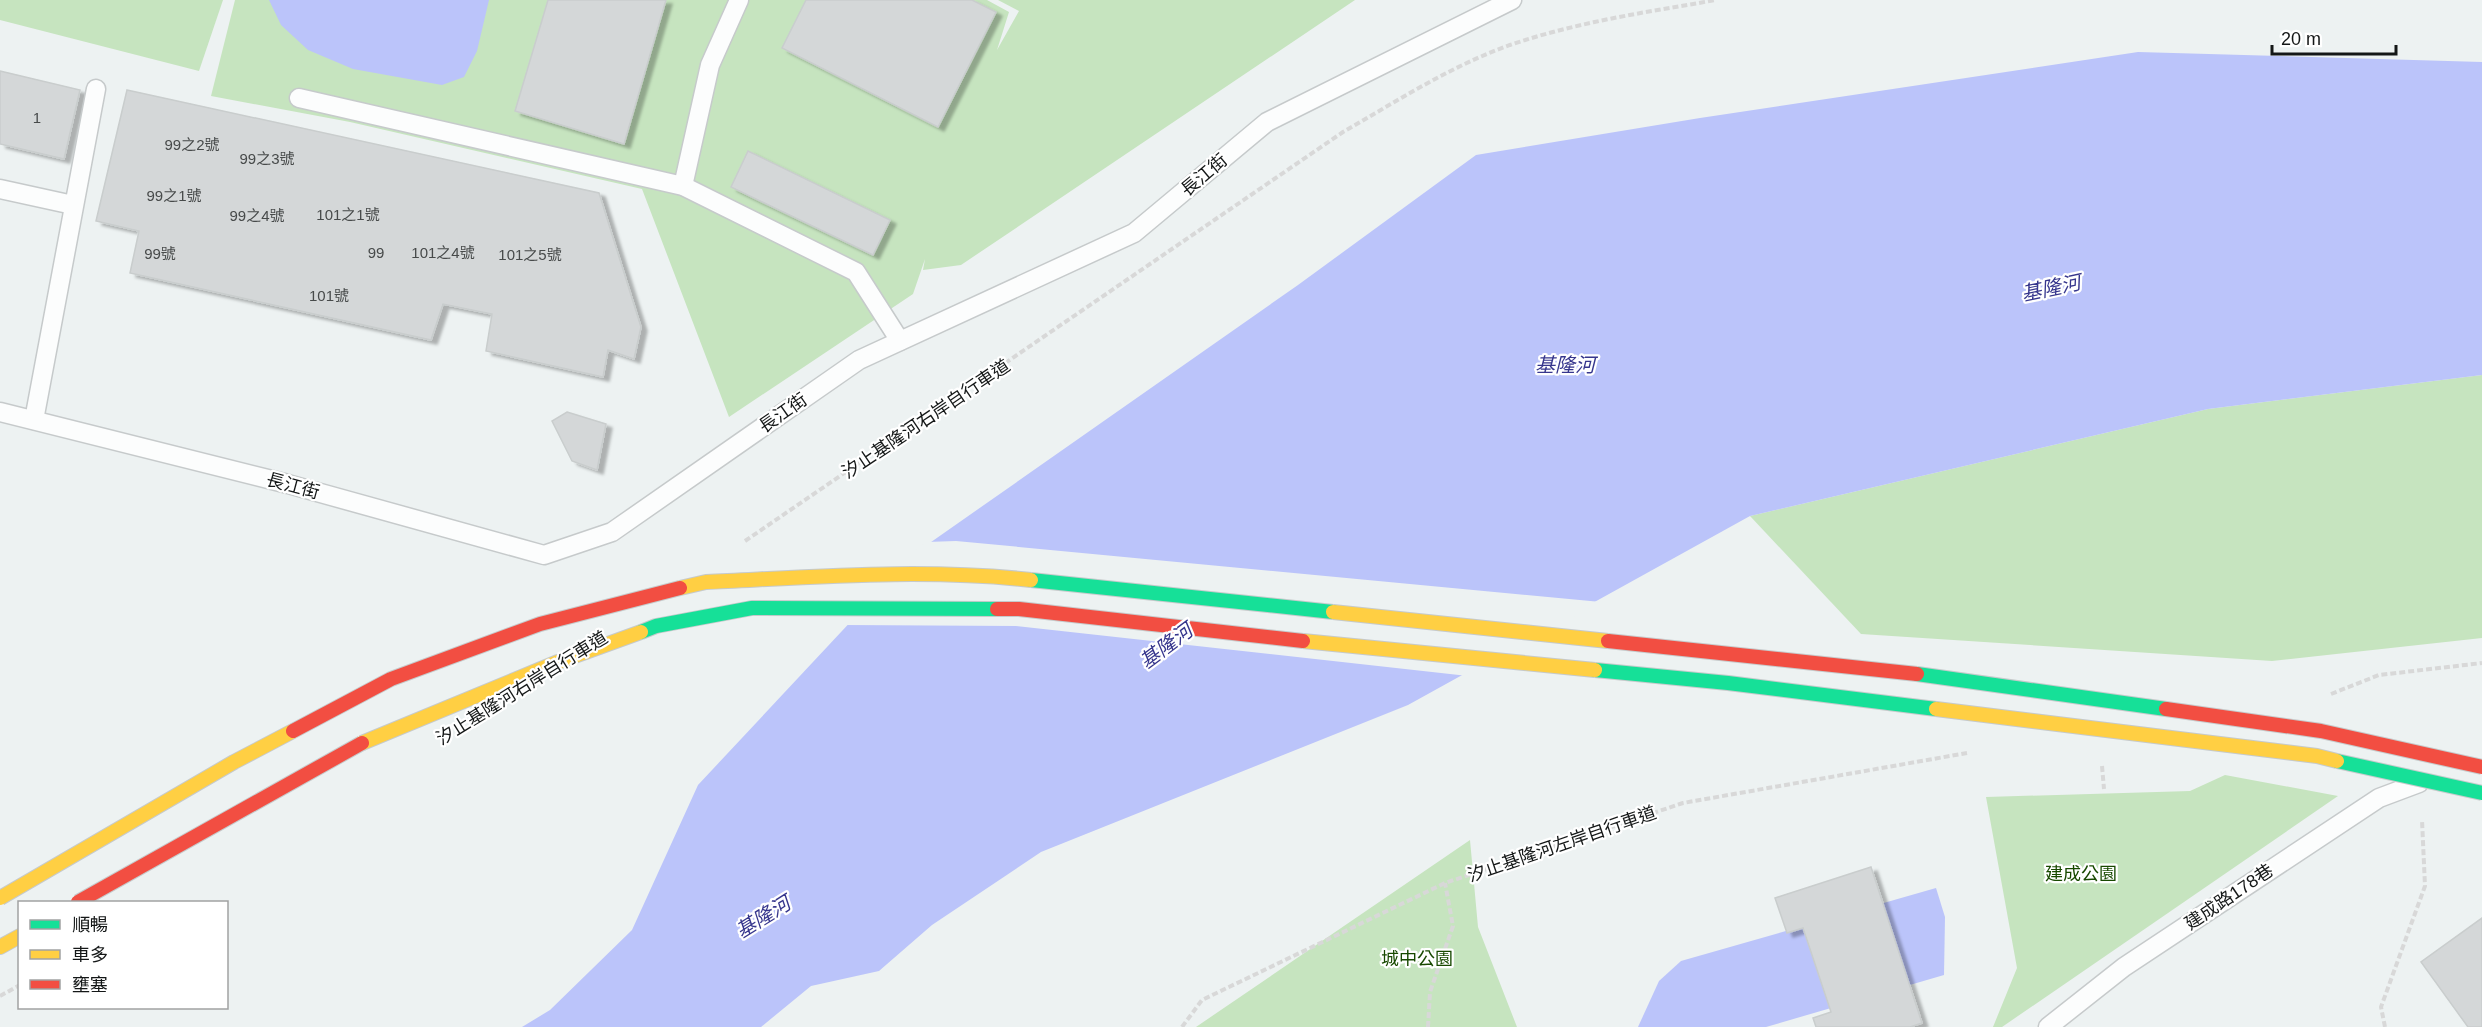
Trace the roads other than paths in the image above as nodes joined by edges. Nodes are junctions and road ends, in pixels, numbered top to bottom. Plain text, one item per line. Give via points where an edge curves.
1 (739, 0) edge
2 (1512, 0) edge
3 (96, 89) dead end
4 (299, 98) dead end
5 (683, 186) junction
6 (0, 189) edge
7 (73, 205) junction
8 (900, 341) junction
9 (0, 412) edge
10 (34, 420) junction
11 (2482, 756) edge
12 (2482, 767) edge
13 (2482, 794) edge
14 (0, 898) edge
15 (82, 901) edge
16 (18, 937) edge
17 (0, 947) edge
18 (2049, 1027) edge

1 - 5 lane via 710,65
2 - 8 lane, 長江街 via 1268,122 1134,233
3 - 7 lane
4 - 5 lane
5 - 8 lane via 856,272
6 - 7 lane
7 - 10 lane
8 - 10 lane, 長江街 via 859,360 612,532 544,555 288,484
9 - 10 lane, 長江街
11 - 18 lane, 建成路178巷 via 2379,798 2124,967
12 - 14 highway, bridge via 2321,732 1929,675 987,575 873,574 706,582 540,624 391,679 234,762
13 - 15 highway, bridge via 2317,756 1728,683 1019,609 752,608 656,626 359,744
16 - 17 highway

